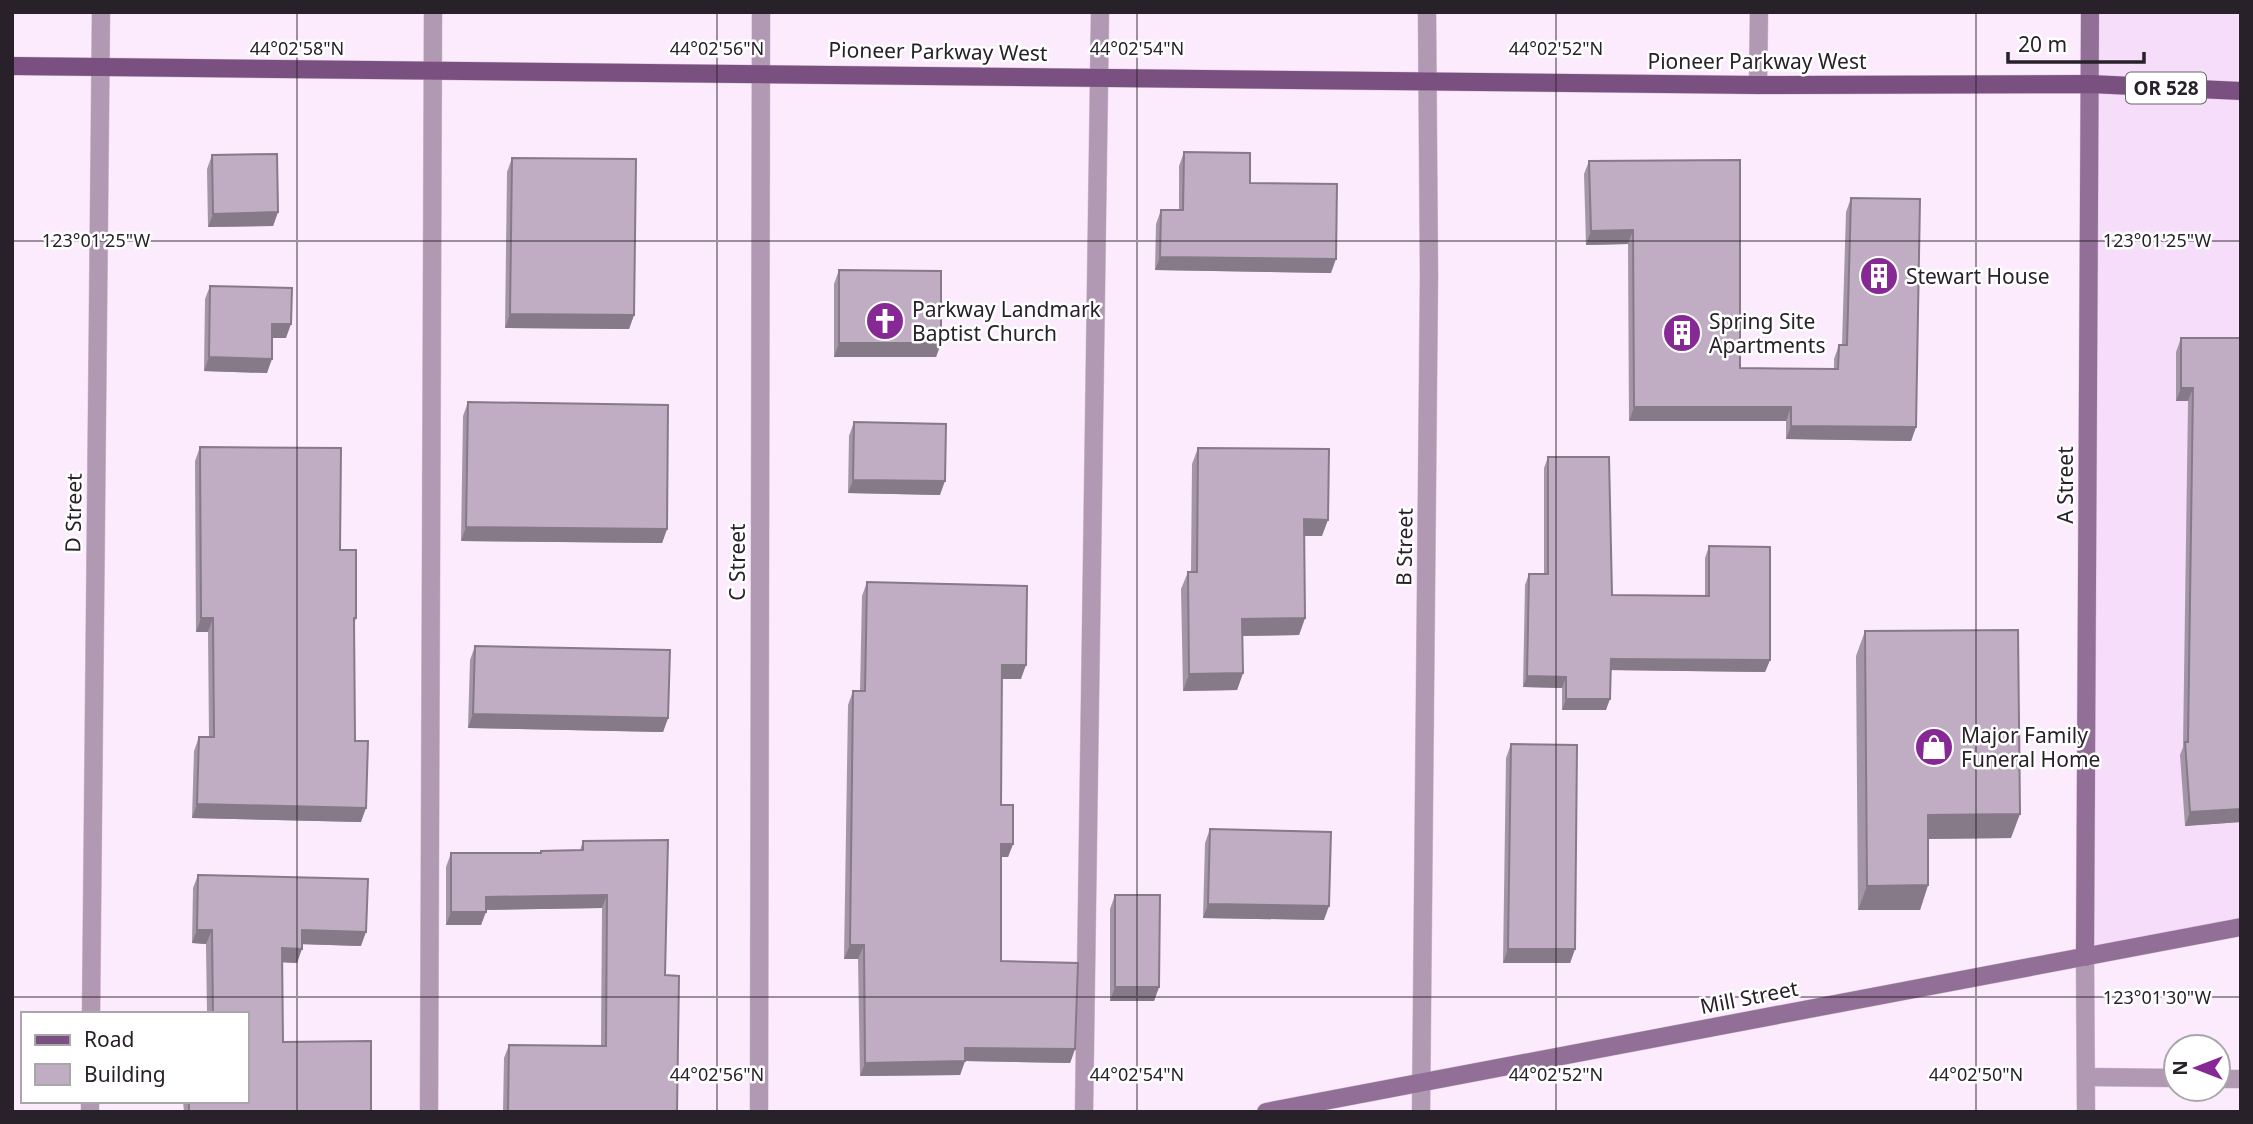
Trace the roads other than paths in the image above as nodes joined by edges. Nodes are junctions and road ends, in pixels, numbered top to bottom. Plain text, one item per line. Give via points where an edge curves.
1 (101, 12) edge
2 (433, 12) edge
3 (761, 12) edge
4 (1100, 12) edge
5 (1427, 12) edge
6 (1759, 12) edge
7 (2090, 12) edge
8 (12, 66) edge
9 (100, 67) junction
10 (433, 72) junction
11 (761, 72) junction
12 (1100, 76) junction
13 (1427, 80) junction
14 (2090, 84) junction
15 (1758, 85) junction
16 (2241, 91) edge
17 (2241, 927) edge
18 (2085, 957) junction
19 (91, 1012) edge
20 (2086, 1077) junction
21 (2162, 1078) edge
22 (1422, 1082) junction
23 (429, 1112) edge
24 (759, 1112) edge
25 (1084, 1112) edge
26 (1266, 1112) edge
27 (1421, 1112) edge
28 (2086, 1112) edge

1 - 9 street, D Street
2 - 10 street
3 - 11 street, C Street
4 - 12 street
5 - 13 street, B Street
6 - 15 street
7 - 14 street, A Street
8 - 9 main road, Pioneer Parkway West / OR 528
9 - 10 main road, Pioneer Parkway West / OR 528
9 - 19 street, D Street
10 - 11 main road, Pioneer Parkway West / OR 528
10 - 23 street
11 - 12 main road, Pioneer Parkway West / OR 528
11 - 24 street, C Street
12 - 13 main road, Pioneer Parkway West / OR 528
12 - 25 street
13 - 15 main road, Pioneer Parkway West / OR 528
13 - 22 street, B Street
14 - 15 main road, Pioneer Parkway West / OR 528
14 - 16 main road, Pioneer Parkway West / OR 528
14 - 18 street, A Street
17 - 18 street, Mill Street
18 - 20 street
18 - 22 street, Mill Street
20 - 21 street
20 - 28 street
22 - 26 street, Mill Street
22 - 27 street, B Street

